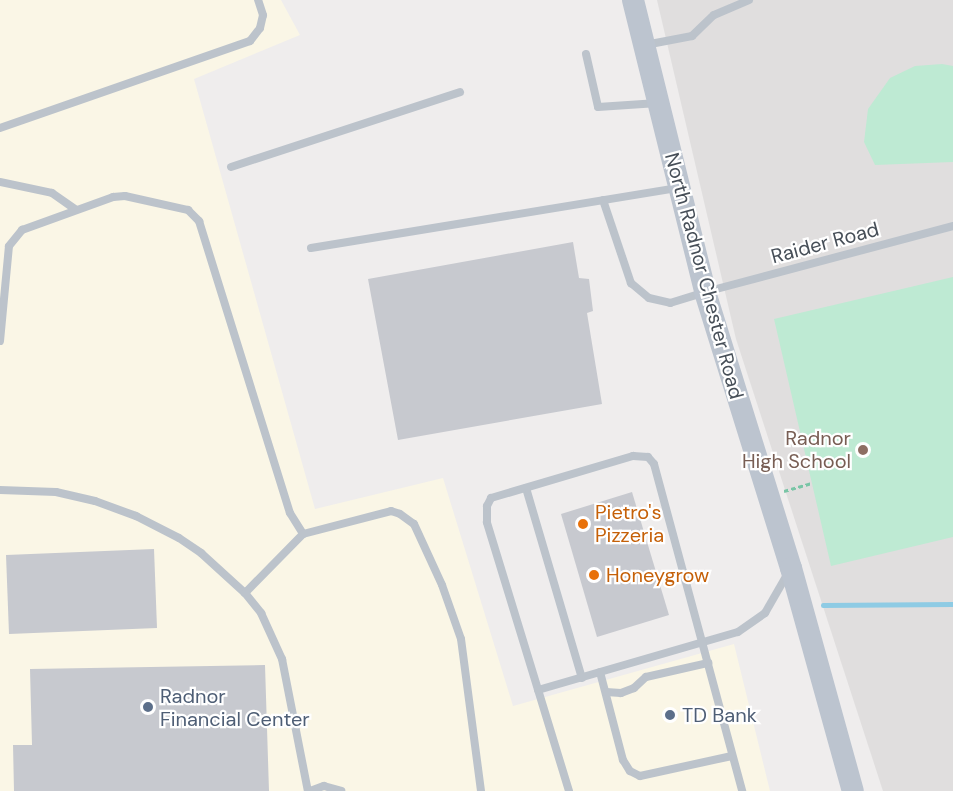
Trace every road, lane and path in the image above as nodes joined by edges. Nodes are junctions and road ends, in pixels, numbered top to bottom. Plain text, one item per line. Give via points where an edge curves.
1 (258, 0) edge
2 (633, 0) edge
3 (749, 0) edge
4 (644, 45) junction
5 (586, 54) dead end
6 (460, 92) dead end
7 (658, 103) junction
8 (0, 128) edge
9 (231, 167) dead end
10 (0, 182) edge
11 (679, 188) junction
12 (603, 200) junction
13 (76, 210) junction
14 (953, 226) edge
15 (311, 248) dead end
16 (705, 292) junction
17 (0, 341) edge
18 (812, 483) dead end
19 (526, 488) junction
20 (0, 490) edge
21 (769, 496) junction
22 (303, 534) junction
23 (791, 568) junction
24 (245, 592) junction
25 (702, 642) junction
26 (708, 663) junction
27 (600, 672) junction
28 (582, 678) junction
29 (538, 690) junction
30 (606, 692) junction
31 (732, 756) junction
32 (309, 791) edge
33 (341, 791) edge
34 (481, 791) edge
35 (569, 791) edge
36 (742, 791) edge
37 (853, 791) edge

1 - 8 lane via 263,15 260,28 250,41
2 - 4 main road, North Radnor Chester Road
3 - 4 lane via 714,15 692,36
4 - 7 main road, North Radnor Chester Road
5 - 7 lane via 598,107
6 - 9 lane
7 - 11 main road, North Radnor Chester Road
10 - 13 lane via 51,193
11 - 12 lane
11 - 16 main road, North Radnor Chester Road
12 - 15 lane
12 - 16 lane, Raider Road via 631,283 649,298 670,303
13 - 17 lane via 22,231 14,238 8,256
13 - 22 lane via 125,196 188,210 199,220 290,513
14 - 16 lane, Raider Road
16 - 21 main road, North Radnor Chester Road
18 - 21 path
19 - 25 lane via 633,456 648,457 654,464
19 - 28 lane
19 - 29 lane via 491,498 487,522
20 - 24 lane via 56,492 136,516 201,553
21 - 23 main road, North Radnor Chester Road
22 - 24 lane
22 - 34 lane via 391,511 414,524 461,639
23 - 25 lane via 765,614 738,632
23 - 37 main road, North Radnor Chester Road
24 - 32 lane via 261,613 280,651
25 - 26 lane
25 - 27 lane
26 - 30 lane via 646,677 621,693
26 - 31 lane
27 - 28 lane
27 - 30 lane
28 - 29 lane
29 - 35 lane
30 - 31 lane via 623,760 630,771 640,776
31 - 36 lane
32 - 33 lane via 324,786

